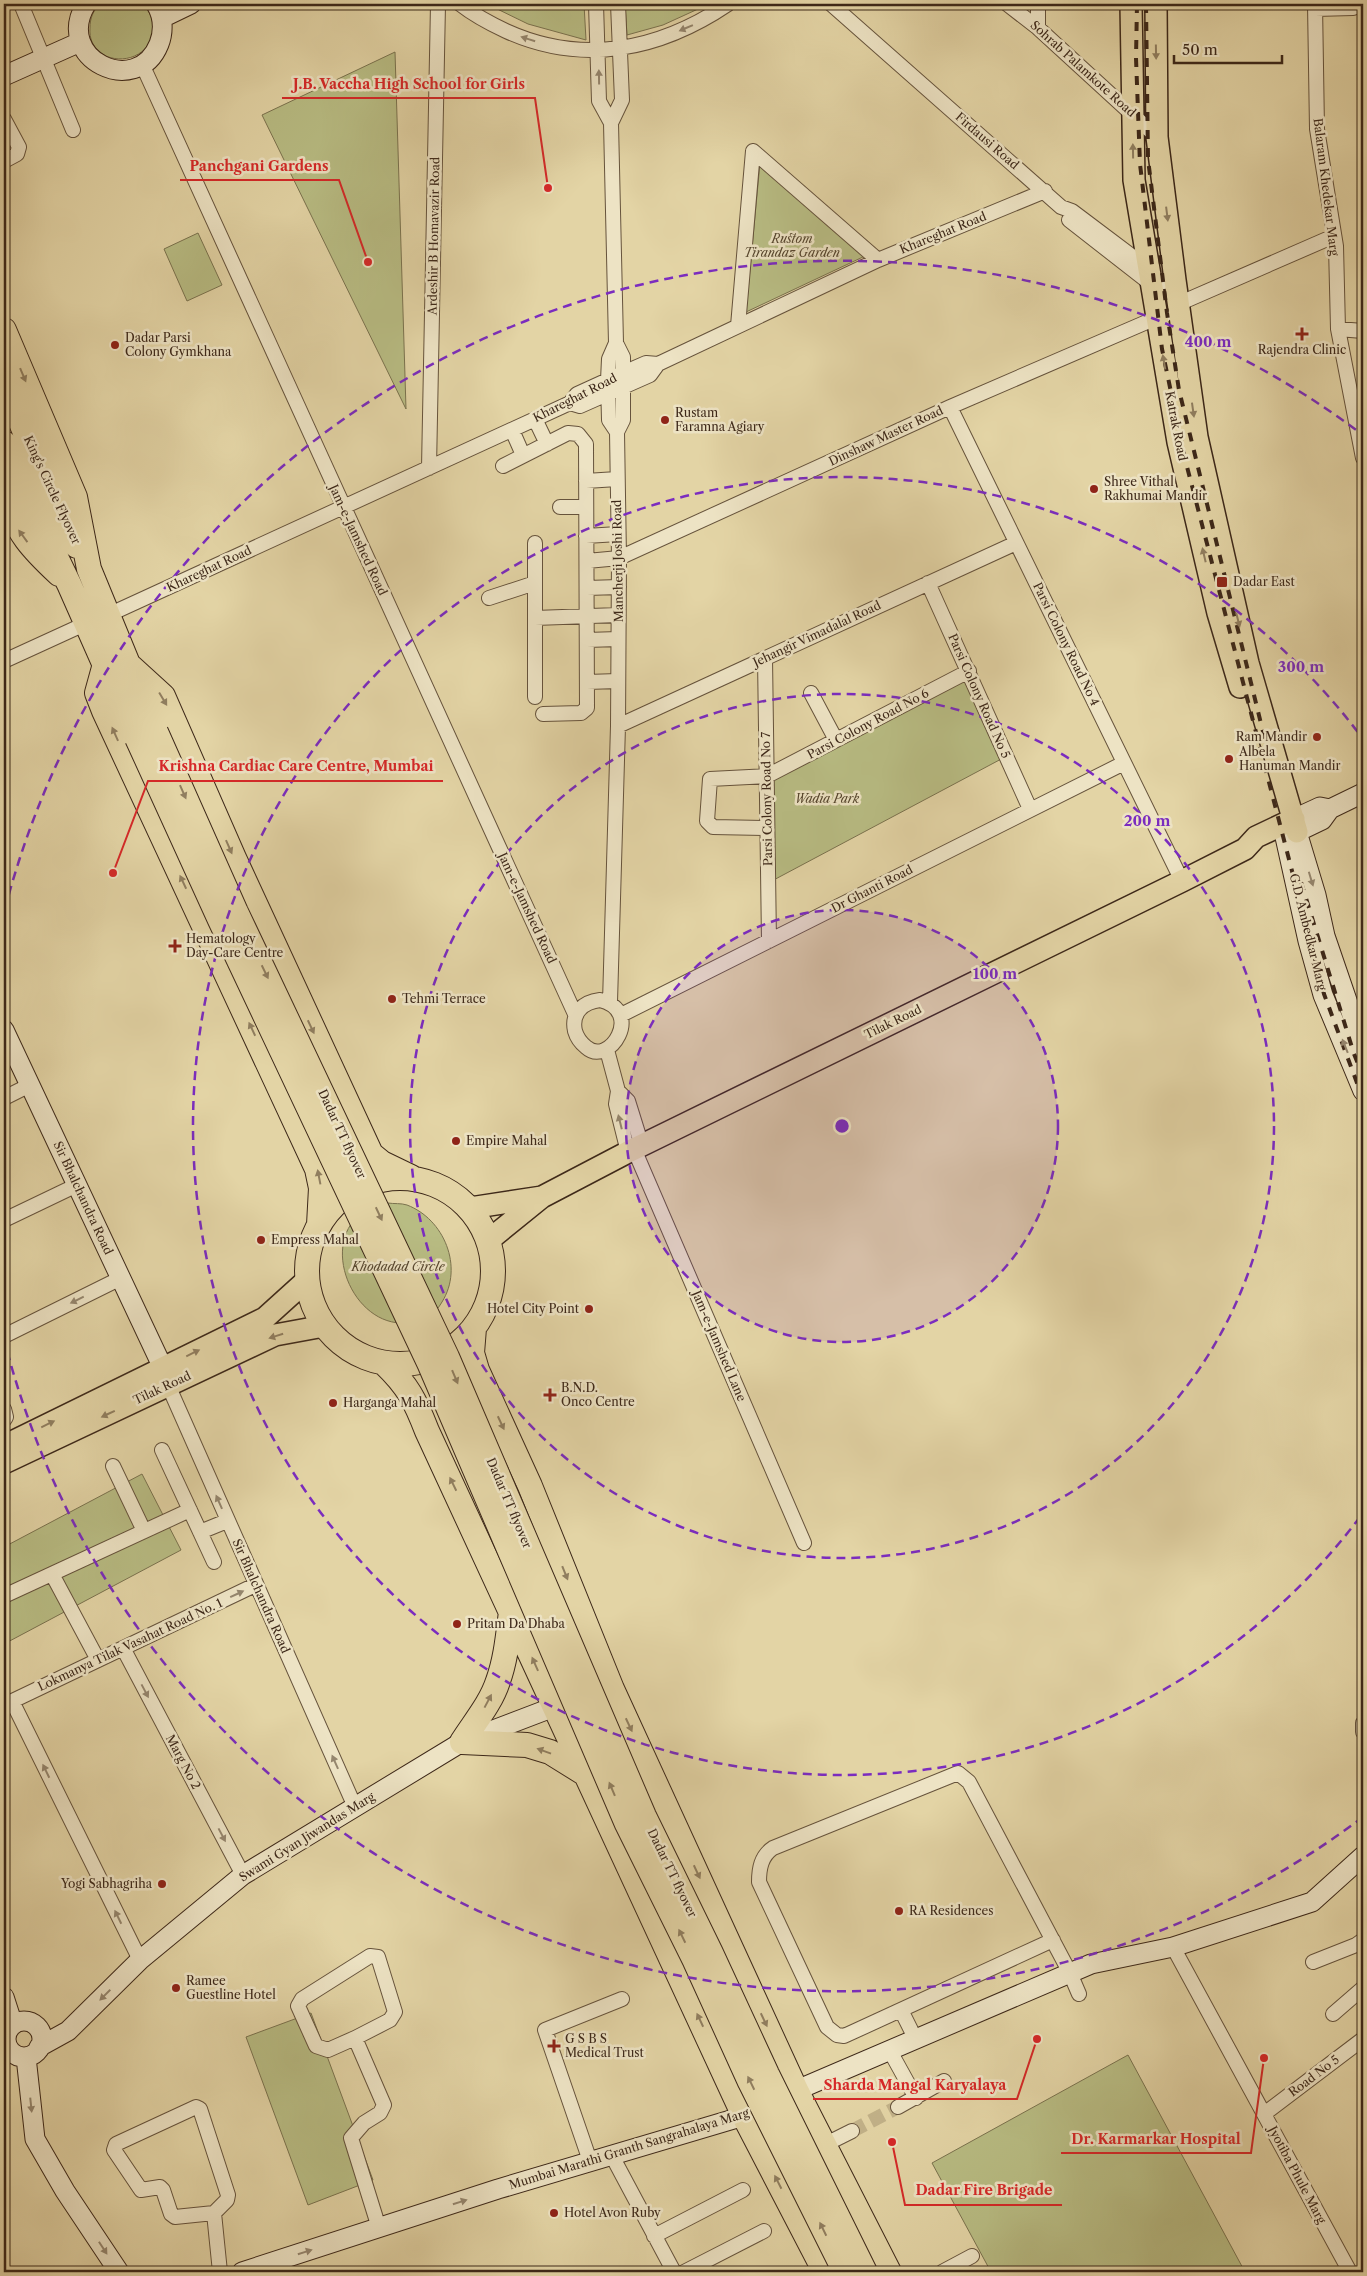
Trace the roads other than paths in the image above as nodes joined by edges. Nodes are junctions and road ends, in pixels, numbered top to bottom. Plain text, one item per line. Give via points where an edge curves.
1 (21, 4) edge
2 (86, 4) edge
3 (191, 4) edge
4 (438, 4) edge
5 (460, 4) edge
6 (596, 4) edge
7 (618, 4) edge
8 (728, 4) edge
9 (831, 4) edge
10 (1007, 4) edge
11 (1038, 4) edge
12 (1131, 4) edge
13 (1156, 4) edge
14 (1361, 4) edge
15 (1315, 6) edge
16 (159, 8) edge
17 (1038, 28) junction
18 (80, 42) junction
19 (621, 48) junction
20 (598, 51) junction
21 (43, 57) junction
22 (142, 64) junction
23 (4, 76) edge
24 (1132, 114) junction
25 (4, 119) edge
26 (611, 123) junction
27 (73, 130) dead end
28 (1157, 137) junction
29 (4, 161) edge
30 (1045, 191) junction
31 (1334, 236) junction
32 (878, 260) junction
33 (1150, 277) junction
34 (1174, 280) junction
35 (1179, 309) junction
36 (1156, 318) junction
37 (738, 326) junction
38 (1338, 329) junction
39 (4, 330) edge
40 (1363, 331) edge
41 (616, 343) junction
42 (623, 380) junction
43 (4, 383) edge
44 (1189, 384) junction
45 (608, 387) junction
46 (1168, 390) junction
47 (950, 407) junction
48 (535, 419) junction
49 (512, 430) junction
50 (617, 432) junction
51 (1187, 439) junction
52 (4, 442) edge
53 (546, 444) junction
54 (523, 455) junction
55 (1363, 458) edge
56 (502, 466) dead end
57 (429, 468) junction
58 (617, 479) junction
59 (586, 481) junction
60 (4, 497) edge
61 (343, 507) junction
62 (560, 507) dead end
63 (586, 507) junction
64 (46, 511) junction
65 (618, 534) junction
66 (586, 536) junction
67 (535, 543) dead end
68 (1016, 543) junction
69 (619, 558) junction
70 (586, 561) junction
71 (89, 569) junction
72 (535, 583) junction
73 (928, 583) junction
74 (69, 584) junction
75 (619, 587) junction
76 (587, 588) junction
77 (489, 598) dead end
78 (618, 615) junction
79 (587, 616) junction
80 (535, 618) junction
81 (98, 619) junction
82 (618, 639) junction
83 (587, 640) junction
84 (765, 658) junction
85 (4, 662) edge
86 (105, 664) junction
87 (129, 665) junction
88 (969, 671) junction
89 (618, 681) junction
90 (587, 682) junction
91 (811, 693) dead end
92 (535, 697) dead end
93 (544, 714) dead end
94 (618, 726) junction
95 (146, 735) junction
96 (836, 740) junction
97 (1124, 763) junction
98 (767, 776) junction
99 (1363, 793) edge
100 (1030, 809) junction
101 (767, 828) junction
102 (1290, 834) junction
103 (1182, 881) junction
104 (769, 941) junction
105 (610, 1002) junction
106 (575, 1014) junction
107 (621, 1015) junction
108 (4, 1030) edge
109 (1363, 1048) edge
110 (607, 1050) junction
111 (30, 1086) junction
112 (1363, 1092) edge
113 (4, 1098) edge
114 (634, 1149) junction
115 (411, 1177) junction
116 (77, 1185) junction
117 (542, 1197) junction
118 (470, 1208) junction
119 (4, 1220) edge
120 (318, 1225) junction
121 (489, 1240) junction
122 (121, 1278) junction
123 (307, 1280) junction
124 (324, 1326) junction
125 (474, 1328) junction
126 (4, 1336) edge
127 (384, 1363) junction
128 (166, 1376) junction
129 (4, 1409) edge
130 (4, 1420) edge
131 (4, 1446) edge
132 (162, 1450) dead end
133 (4, 1463) edge
134 (113, 1466) dead end
135 (530, 1486) junction
136 (190, 1510) junction
137 (470, 1520) junction
138 (227, 1521) junction
139 (144, 1532) junction
140 (200, 1532) junction
141 (804, 1543) dead end
142 (214, 1562) dead end
143 (52, 1574) junction
144 (255, 1585) junction
145 (4, 1596) edge
146 (512, 1612) junction
147 (122, 1648) junction
148 (98, 1660) junction
149 (609, 1680) junction
150 (8, 1703) edge
151 (555, 1708) junction
152 (1363, 1723) edge
153 (1363, 1732) edge
154 (462, 1742) junction
155 (586, 1775) junction
156 (355, 1807) junction
157 (684, 1846) junction
158 (1363, 1856) edge
159 (243, 1875) junction
160 (633, 1875) junction
161 (1053, 1940) junction
162 (1174, 1947) junction
163 (1361, 1947) edge
164 (140, 1960) junction
165 (1313, 1962) dead end
166 (1070, 1973) junction
167 (1363, 1988) edge
168 (1080, 1994) dead end
169 (4, 1998) edge
170 (622, 1999) dead end
171 (901, 2010) junction
172 (1333, 2014) dead end
173 (13, 2024) junction
174 (355, 2038) junction
175 (1363, 2039) edge
176 (916, 2040) junction
177 (890, 2051) junction
178 (32, 2052) junction
179 (944, 2081) dead end
180 (796, 2090) junction
181 (916, 2098) junction
182 (898, 2107) tunnel mouth
183 (1264, 2114) junction
184 (744, 2116) junction
185 (852, 2131) tunnel mouth
186 (824, 2145) junction
187 (611, 2154) junction
188 (590, 2161) junction
189 (744, 2190) dead end
190 (214, 2213) junction
191 (379, 2228) junction
192 (764, 2231) dead end
193 (654, 2236) junction
194 (972, 2256) dead end
195 (119, 2272) edge
196 (220, 2272) edge
197 (242, 2272) edge
198 (674, 2272) edge
199 (684, 2272) edge
200 (825, 2272) edge
201 (845, 2272) edge
202 (866, 2272) edge
203 (889, 2272) edge
204 (942, 2272) edge
205 (1350, 2272) edge

1 - 21 street
2 - 18 street via 80,13
3 - 16 street
4 - 57 street, Ardeshir B Homavazir Road
20 -> 5 street via 550,46 519,37
6 - 20 street, Mancherji Joshi Road
7 - 19 street, Mancherji Joshi Road
8 -> 19 street via 690,27
9 - 30 street, Firdausi Road
10 - 17 street, Sohrab Palamkote Road
11 - 17 street
12 - 24 main road, Katrak Road
13 -> 28 main road, Katrak Road
14 - 15 street via 1353,8
15 - 31 street, Balaram Khedekar Marg via 1317,129
16 - 22 street via 161,39
17 - 24 street, Sohrab Palamkote Road
18 - 21 street
18 - 22 street via 95,62 110,69 119,71
19 - 20 street
19 - 26 street, Mancherji Joshi Road via 622,100
26 -> 20 street, Mancherji Joshi Road via 599,101
21 - 23 street
21 - 27 street
22 - 61 street, Jam-e-Jamshed Road
24 - 28 street, Sohrab Palamkote Road
33 -> 24 main road, Katrak Road via 1134,180
25 - 29 street via 19,147 17,154
26 - 41 street, Mancherji Joshi Road
28 -> 34 main road, Katrak Road
30 - 32 street, Khareghat Road
30 - 33 street, Firdausi Road
31 - 35 street, Dinshaw Master Road
31 - 38 street, Balaram Khedekar Marg
32 - 37 street, Khareghat Road
32 - 37 street via 753,151
33 - 34 street
33 - 36 main road, Katrak Road
34 - 35 main road, Katrak Road
35 - 36 street, Dinshaw Master Road
35 - 44 main road, Katrak Road
46 -> 36 main road, Katrak Road
36 - 47 street, Dinshaw Master Road
37 - 42 street, Khareghat Road via 658,364 646,363
38 - 40 street
38 - 55 street, Balaram Khedekar Marg
39 -> 71 highway via 75,497
41 - 42 street via 623,356
41 - 45 street, Mancherji Joshi Road via 609,359
42 - 45 street, Khareghat Road
42 - 50 street via 623,420
43 - 64 highway, King's Circle Flyover
44 - 46 main road
44 -> 51 main road, Katrak Road
45 - 48 street, Khareghat Road via 577,394 570,403
45 - 50 street, Mancherji Joshi Road via 609,420
46 - 51 main road, Katrak Road
47 - 68 street, Parsi Colony Road No 4
47 - 69 street, Dinshaw Master Road
48 - 49 street, Khareghat Road
48 - 53 street
49 - 54 street
49 - 57 street, Khareghat Road
50 - 58 street, Mancherji Joshi Road
51 - 102 main road, Katrak Road via 1221,585 1248,663 1269,760
52 - 64 highway, King's Circle Flyover
53 - 54 street
53 - 59 street via 568,433 582,437 586,444
54 - 56 street
57 - 61 street, Khareghat Road
58 - 59 street
58 - 65 street, Mancherji Joshi Road
59 - 63 street
74 -> 60 highway via 35,552 16,527
61 - 81 street, Khareghat Road
61 - 106 street, Jam-e-Jamshed Road
62 - 63 street
63 - 66 street
64 - 71 highway, King's Circle Flyover
64 - 74 highway, King's Circle Flyover
65 - 66 street
65 - 69 street, Mancherji Joshi Road
66 - 70 street
67 - 72 street
68 - 73 street, Jehangir Vimadalal Road
68 - 97 street, Parsi Colony Road No 4
69 - 70 street, Dinshaw Master Road
69 - 75 street, Mancherji Joshi Road
70 - 76 street
71 - 81 highway
72 - 77 street
72 - 80 street
73 - 84 street, Jehangir Vimadalal Road
73 - 88 street, Parsi Colony Road No 5
74 - 81 highway, King's Circle Flyover
75 - 76 street
75 - 78 street, Mancherji Joshi Road
76 - 79 street
78 - 79 street
78 - 82 street, Mancherji Joshi Road
79 - 80 street
79 - 83 street
80 - 92 street
81 - 85 street, Khareghat Road
81 - 86 highway
81 - 87 highway
82 - 83 street
82 - 89 street, Mancherji Joshi Road
83 - 90 street
84 - 94 street, Jehangir Vimadalal Road
84 - 98 street, Parsi Colony Road No 7
86 - 95 highway
120 -> 86 highway via 318,1169 104,711 97,693
87 - 95 highway
87 -> 115 highway via 163,696 371,1154
88 - 96 street, Parsi Colony Road No 6
88 - 100 street, Parsi Colony Road No 5
89 - 90 street
89 - 94 street, Mancherji Joshi Road
90 - 93 street via 587,708 584,712
91 - 96 street
94 - 105 street, Mancherji Joshi Road
201 -> 95 highway, Dadar TT flyover, bridge via 627,1824 430,1365 220,920
95 -> 202 highway, Dadar TT flyover, bridge via 236,912 447,1357 644,1816
96 - 98 street, Parsi Colony Road No 6
97 - 100 street, Dr Ghanti Road
97 - 103 street, Parsi Colony Road No 4
98 - 101 street, Parsi Colony Road No 7
98 - 101 street via 710,779 707,821 713,827
99 - 102 street via 1330,809 1320,807
100 - 104 street, Dr Ghanti Road
101 - 104 street, Parsi Colony Road No 7
102 - 103 main road, Tilak Road via 1259,849 1245,850
102 -> 109 street, G.D. Ambedkar Marg via 1316,895 1325,936
112 -> 102 street, G.D. Ambedkar Marg via 1323,995 1308,941
103 - 114 main road, Tilak Road
104 - 107 street, Dr Ghanti Road
105 - 106 street via 590,1001
105 - 107 street
106 - 110 street via 574,1024 581,1043 588,1050
107 - 110 street via 618,1036
108 - 111 street, Sir Bhalchandra Road
110 - 114 street, Jam-e-Jamshed Lane via 618,1091 628,1101
111 - 113 street
111 - 116 street, Sir Bhalchandra Road
114 - 117 main road, Tilak Road
114 - 141 street, Jam-e-Jamshed Lane
115 - 118 highway via 443,1187
115 - 120 highway via 384,1178 358,1187 335,1203
116 - 119 street
116 - 122 street, Sir Bhalchandra Road
117 - 118 main road, Tilak Road
117 - 121 main road, Tilak Road
118 - 121 highway
120 - 123 highway via 309,1252
121 - 125 highway via 493,1278 489,1301
122 -> 126 street
122 - 128 street, Sir Bhalchandra Road
123 - 124 highway via 312,1304
128 -> 123 main road, Tilak Road via 265,1318
124 - 127 highway via 340,1343 361,1356
124 -> 128 main road, Tilak Road via 274,1335
125 - 127 highway via 456,1346 434,1358 409,1364
125 -> 135 highway via 472,1353 477,1370
137 -> 127 highway via 413,1397
131 -> 128 main road, Tilak Road
128 -> 133 main road, Tilak Road
138 -> 128 street, Sir Bhalchandra Road
129 - 130 street
132 - 136 street
134 - 139 street
135 - 137 highway
135 -> 149 highway
136 - 139 street
136 - 140 street
137 - 146 highway
138 - 140 street
138 - 144 street, Sir Bhalchandra Road
139 - 143 street
140 - 142 street
143 - 145 street
143 - 148 street
147 -> 144 street, Lokmanya Tilak Vasahat Road No. 1
156 -> 144 street, Sir Bhalchandra Road
151 -> 146 highway
154 -> 146 highway via 498,1683
147 - 148 street, Lokmanya Tilak Vasahat Road No. 1
147 -> 159 street, Marg No 2
148 - 150 street, Lokmanya Tilak Vasahat Road No. 1
149 - 151 street, Swami Gyan Jiwandas Marg
149 -> 157 highway
164 -> 150 street
151 - 154 street, Swami Gyan Jiwandas Marg
151 - 155 highway
152 - 153 street
155 -> 154 highway via 550,1752 528,1745
154 - 156 street, Swami Gyan Jiwandas Marg
155 - 160 highway
156 - 159 street, Swami Gyan Jiwandas Marg
157 - 160 highway
157 -> 180 highway
158 - 162 street, Mumbai Marathi Granth Sangrahalaya Marg via 1312,1902
159 - 164 street, Swami Gyan Jiwandas Marg
184 -> 160 highway
161 - 166 street
161 - 171 street
161 - 171 street via 969,1782 958,1773 769,1851 762,1861 759,1882 830,2031 844,2036
162 - 166 street, Mumbai Marathi Granth Sangrahalaya Marg via 1091,1964
162 - 183 street, Jyotiba Phule Marg
163 - 165 street
164 -> 178 street, Swami Gyan Jiwandas Marg via 68,2032
166 - 168 street
166 - 176 street, Mumbai Marathi Granth Sangrahalaya Marg
167 - 172 street
169 - 173 street
170 - 188 street via 545,2030
171 - 176 street
173 - 178 street via 6,2034 8,2046 15,2054
173 - 178 street via 25,2022 36,2026 41,2036
174 - 174 street via 390,2020 395,2012 378,1956 370,1956 302,1999 298,2006 316,2046 328,2050
174 - 191 street via 384,2105 380,2114 364,2123 351,2138
175 - 183 street, Road No 5
176 - 177 street, Mumbai Marathi Granth Sangrahalaya Marg
177 - 180 street, Mumbai Marathi Granth Sangrahalaya Marg
177 - 181 street
178 -> 195 street via 35,2139
179 - 181 street
180 - 184 street, Mumbai Marathi Granth Sangrahalaya Marg
180 - 186 highway
181 - 182 street
183 - 205 street, Jyotiba Phule Marg
184 - 187 street, Mumbai Marathi Granth Sangrahalaya Marg
200 -> 184 highway
185 - 186 street
186 - 203 highway
187 - 188 street, Mumbai Marathi Granth Sangrahalaya Marg
187 - 193 street
191 -> 188 street, Mumbai Marathi Granth Sangrahalaya Marg
189 - 193 street
190 - 190 street via 228,2195 200,2109 196,2107 116,2144 114,2150 141,2190 160,2187 175,2217
190 - 196 street
197 -> 191 street, Mumbai Marathi Granth Sangrahalaya Marg
192 - 199 street
193 - 198 street
194 - 204 street

